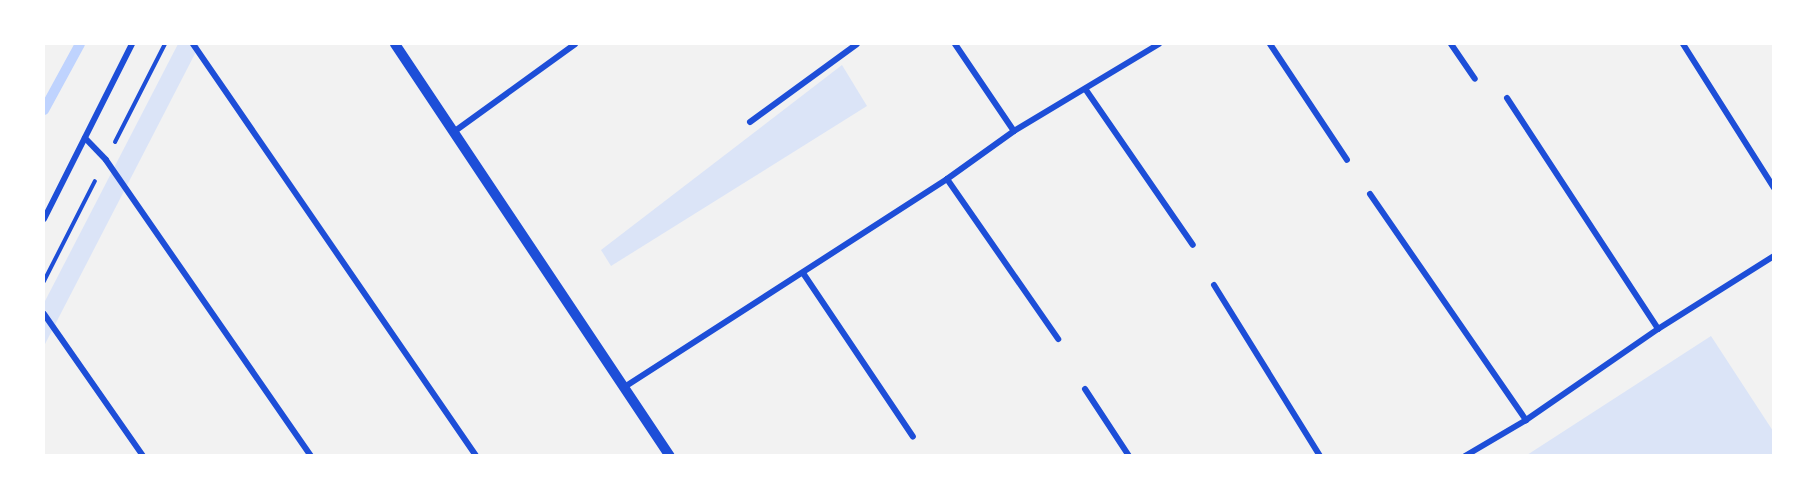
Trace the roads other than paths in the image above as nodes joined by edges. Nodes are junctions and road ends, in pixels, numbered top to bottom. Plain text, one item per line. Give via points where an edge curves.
1 (132, 44) edge
2 (193, 44) edge
3 (395, 44) edge
4 (575, 44) edge
5 (857, 44) edge
6 (955, 44) edge
7 (1159, 44) edge
8 (1270, 44) edge
9 (1451, 44) edge
10 (1683, 44) edge
11 (1475, 79) dead end
12 (1086, 90) junction
13 (1507, 98) dead end
14 (750, 122) dead end
15 (455, 131) junction
16 (1014, 131) junction
17 (85, 138) junction
18 (1347, 160) dead end
19 (947, 179) junction
20 (1773, 188) edge
21 (1370, 194) dead end
22 (44, 219) edge
23 (1193, 245) dead end
24 (1773, 256) edge
25 (803, 273) junction
26 (1214, 285) dead end
27 (44, 314) edge
28 (1658, 329) junction
29 (1058, 339) dead end
30 (626, 386) junction
31 (1085, 389) dead end
32 (1526, 420) junction
33 (913, 437) dead end
34 (143, 456) edge
35 (311, 456) edge
36 (476, 456) edge
37 (670, 456) edge
38 (1129, 456) edge
39 (1320, 456) edge
40 (1466, 456) edge

1 - 17 street
2 - 36 street
3 - 15 street
4 - 15 street
5 - 14 street
6 - 16 street
7 - 12 street
8 - 18 street
9 - 11 street
10 - 20 street
12 - 16 street
12 - 23 street
13 - 28 street
15 - 30 street
16 - 19 street
17 - 22 street
17 - 35 street via 106,160
19 - 25 street
19 - 29 street
21 - 32 street
24 - 28 street
25 - 30 street
25 - 33 street
26 - 39 street
27 - 34 street
28 - 32 street
30 - 37 street
31 - 38 street
32 - 40 street

